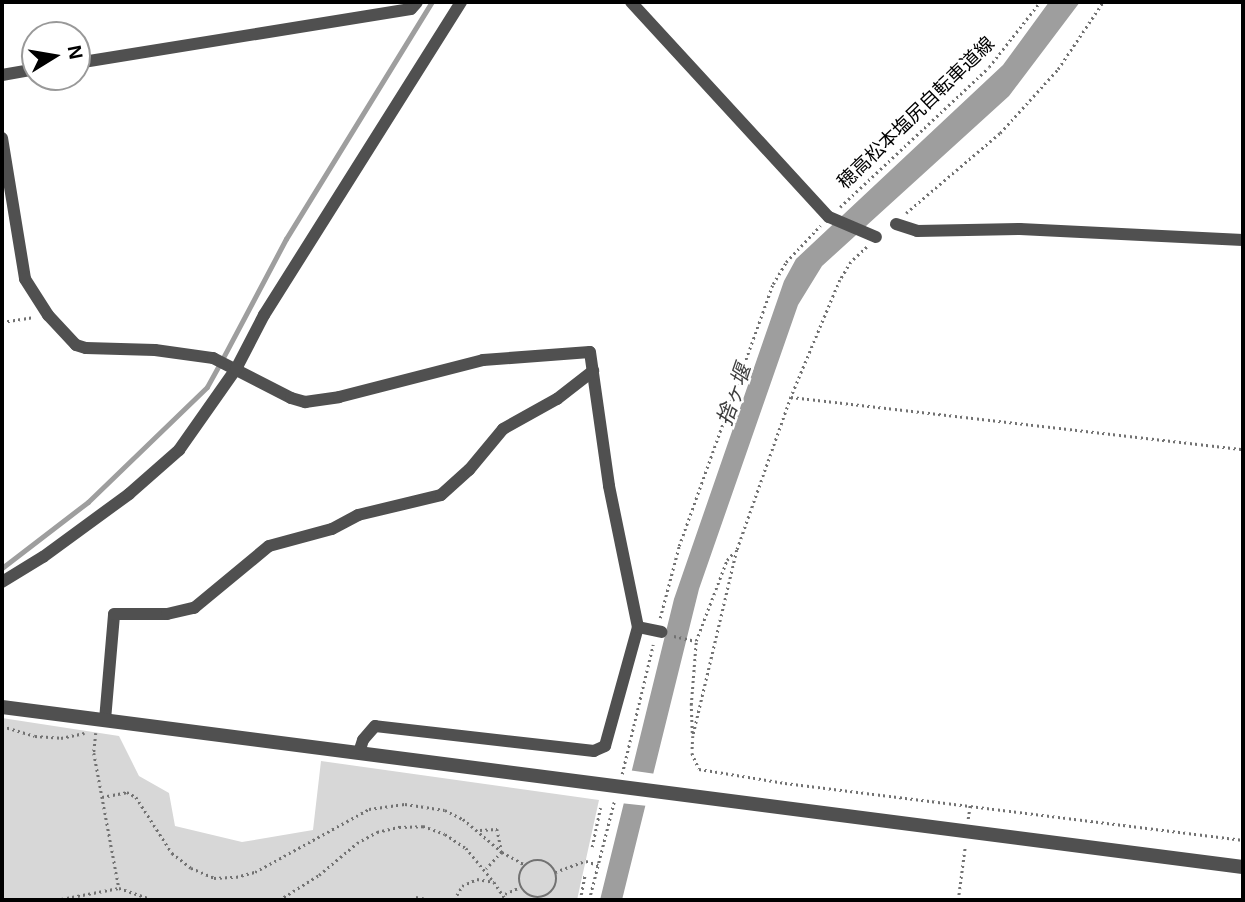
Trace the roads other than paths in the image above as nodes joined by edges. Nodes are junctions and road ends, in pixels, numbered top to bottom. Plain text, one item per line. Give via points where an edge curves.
1 (417, 2) edge
2 (461, 2) edge
3 (631, 2) edge
4 (91, 60) edge
5 (21, 72) edge
6 (2, 75) edge
7 (2, 138) edge
8 (896, 224) road end
9 (871, 234) road end
10 (1243, 240) edge
11 (236, 369) junction
12 (593, 371) junction
13 (2, 582) edge
14 (638, 627) junction
15 (660, 627) road end
16 (2, 706) edge
17 (106, 720) junction
18 (359, 752) junction
19 (1243, 867) edge

1 - 4 street via 411,9
2 - 11 street via 264,316
3 - 9 street via 836,215
5 - 6 street
7 - 11 street via 25,279 48,315 76,345 190,353
8 - 10 street via 917,231 1020,229
11 - 12 street via 305,402 517,355 590,352
11 - 13 street via 179,450 129,494
12 - 14 street via 609,486
12 - 17 street via 558,399 503,429 441,495 358,515 332,529 269,546 194,608 167,614 114,614
14 - 15 street
14 - 18 street via 603,748 594,751 375,726
16 - 17 street
17 - 18 street
18 - 19 street via 622,779 652,790

